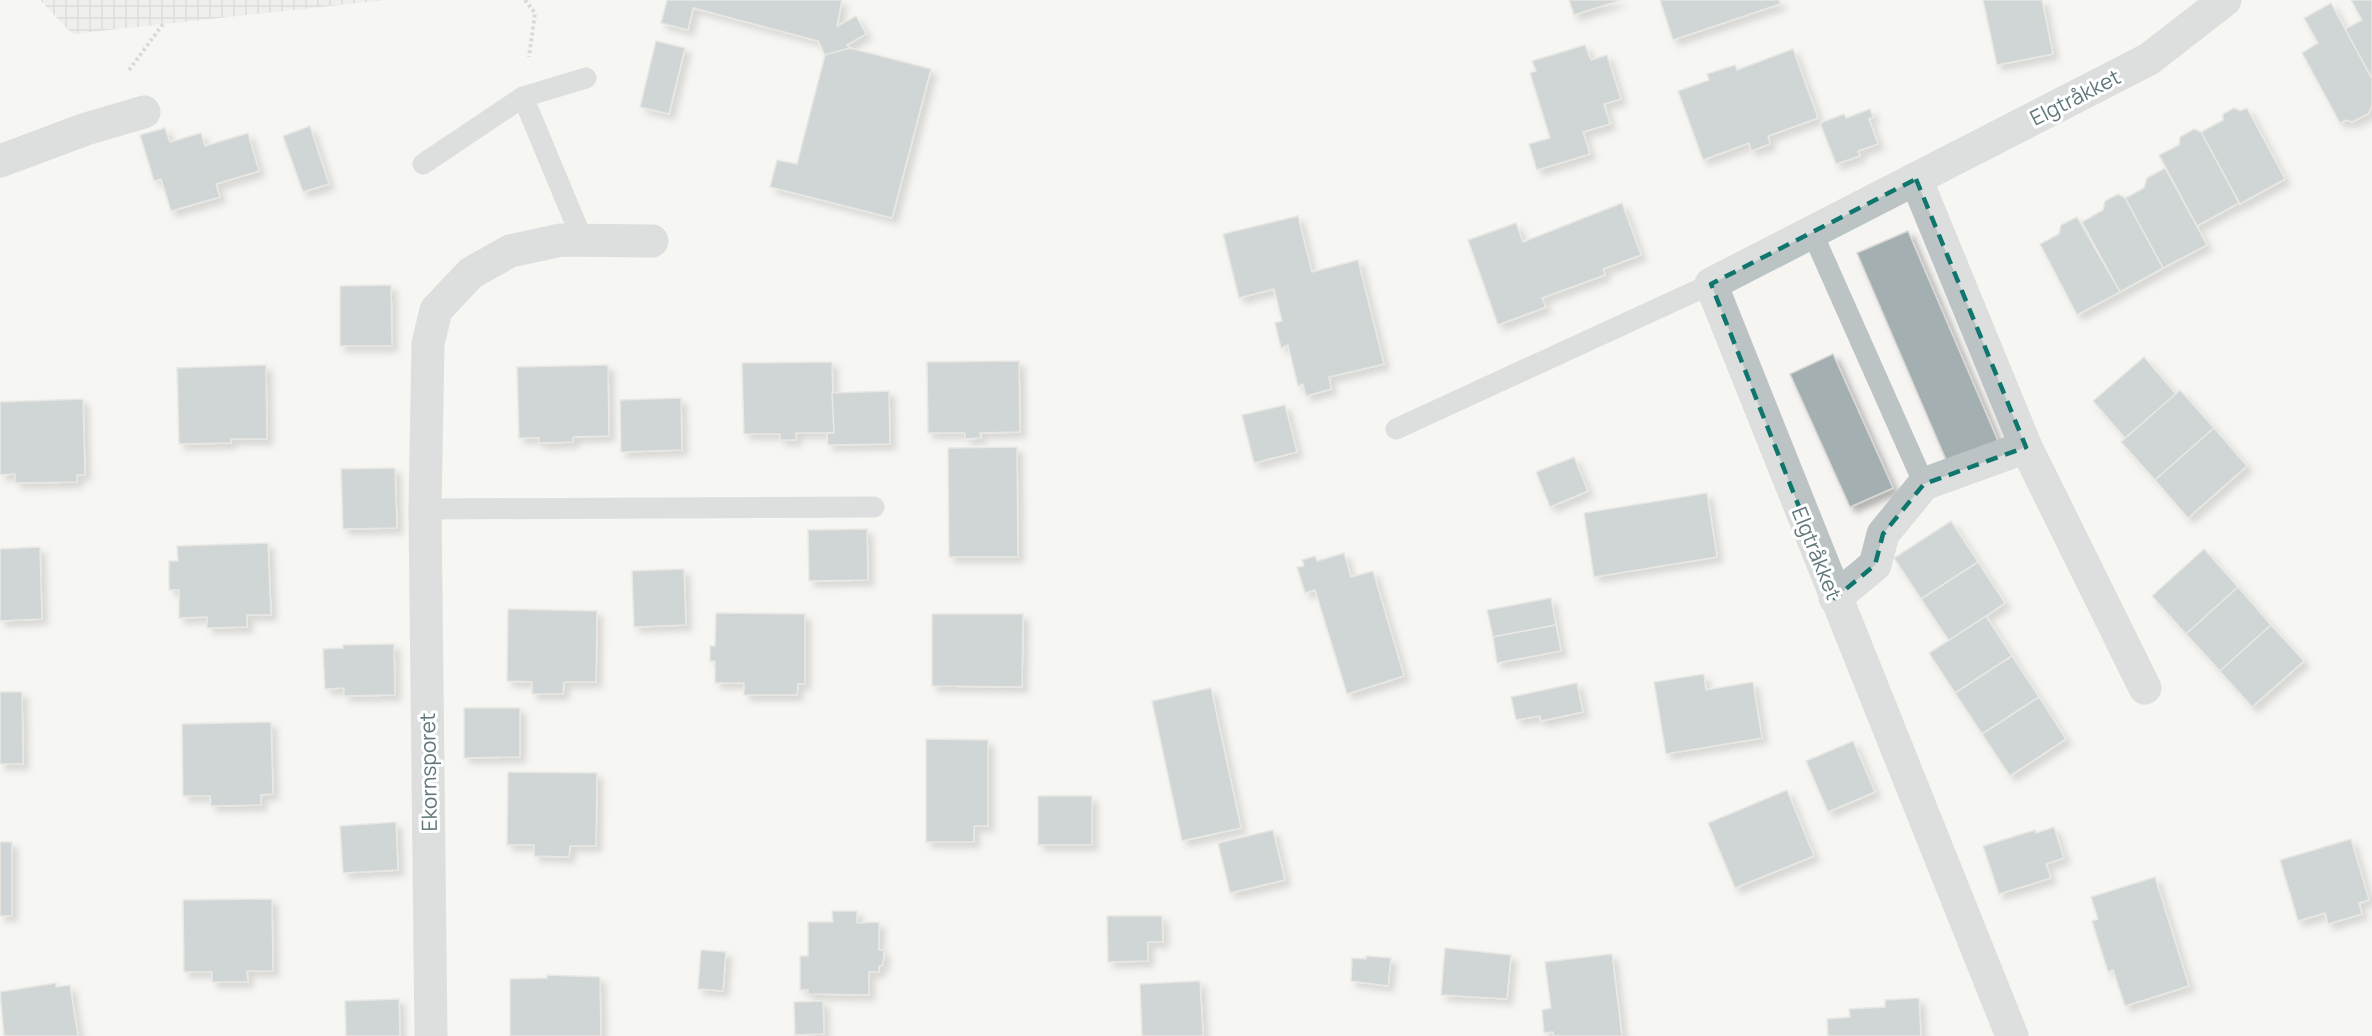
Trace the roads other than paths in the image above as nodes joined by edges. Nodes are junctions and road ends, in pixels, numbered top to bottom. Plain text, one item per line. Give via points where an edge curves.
1 (2225, 0) edge
2 (586, 78) dead end
3 (523, 97) junction
4 (144, 112) dead end
5 (0, 160) edge
6 (423, 164) dead end
7 (1916, 179) junction
8 (1812, 232) junction
9 (583, 241) junction
10 (652, 241) dead end
11 (1710, 284) junction
12 (1396, 429) dead end
13 (2026, 447) junction
14 (1924, 484) junction
15 (874, 507) dead end
16 (424, 509) junction
17 (1835, 598) junction
18 (2145, 688) dead end
19 (430, 1036) edge
20 (2012, 1036) edge

1 - 7 street, Elgtråkket via 2149,59
2 - 3 lane
3 - 6 lane
3 - 9 lane
4 - 5 street
7 - 8 street, Elgtråkket
7 - 13 street
8 - 11 street, Elgtråkket
8 - 14 lane
9 - 10 street, Ekornsporet
9 - 16 street, Ekornsporet via 561,240 510,251 471,273 436,310 428,344
11 - 12 lane
11 - 17 street, Elgtråkket
13 - 14 street
13 - 18 street
14 - 17 street via 1883,534 1875,565
15 - 16 lane
16 - 19 street, Ekornsporet
17 - 20 street, Elgtråkket

